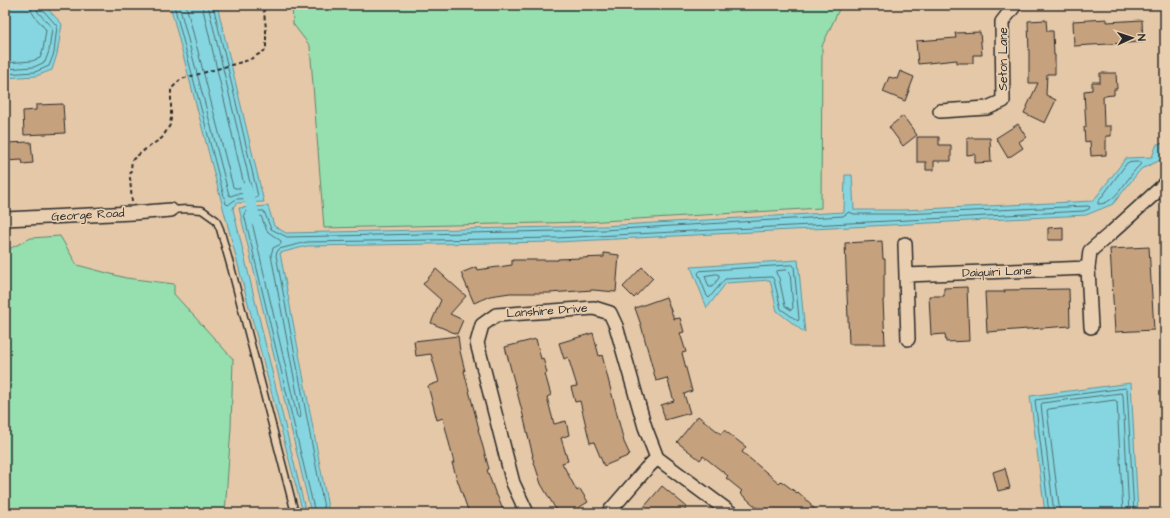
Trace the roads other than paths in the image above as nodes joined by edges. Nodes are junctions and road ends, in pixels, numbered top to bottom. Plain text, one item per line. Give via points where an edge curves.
1 (1015, 5) edge
2 (940, 111) dead end
3 (1165, 184) edge
4 (171, 210) joint
5 (5, 219) edge
6 (905, 244) dead end
7 (1088, 268) junction
8 (906, 275) junction
9 (1091, 327) dead end
10 (908, 339) dead end
11 (657, 458) junction
12 (295, 513) edge
13 (527, 513) edge
14 (608, 513) edge
15 (731, 513) edge

1 - 2 street, Seton Lane via 1002,22 1003,101 987,108
3 - 7 street via 1090,251
4 - 5 street, George Road
4 - 12 lane via 202,210 216,220 232,271
6 - 8 street
7 - 8 street, Daiquiri Lane
7 - 9 street
8 - 10 street
11 - 13 street, Lanshire Drive via 610,313 594,308 496,315 482,326 477,343 513,483
11 - 14 street
11 - 15 street

